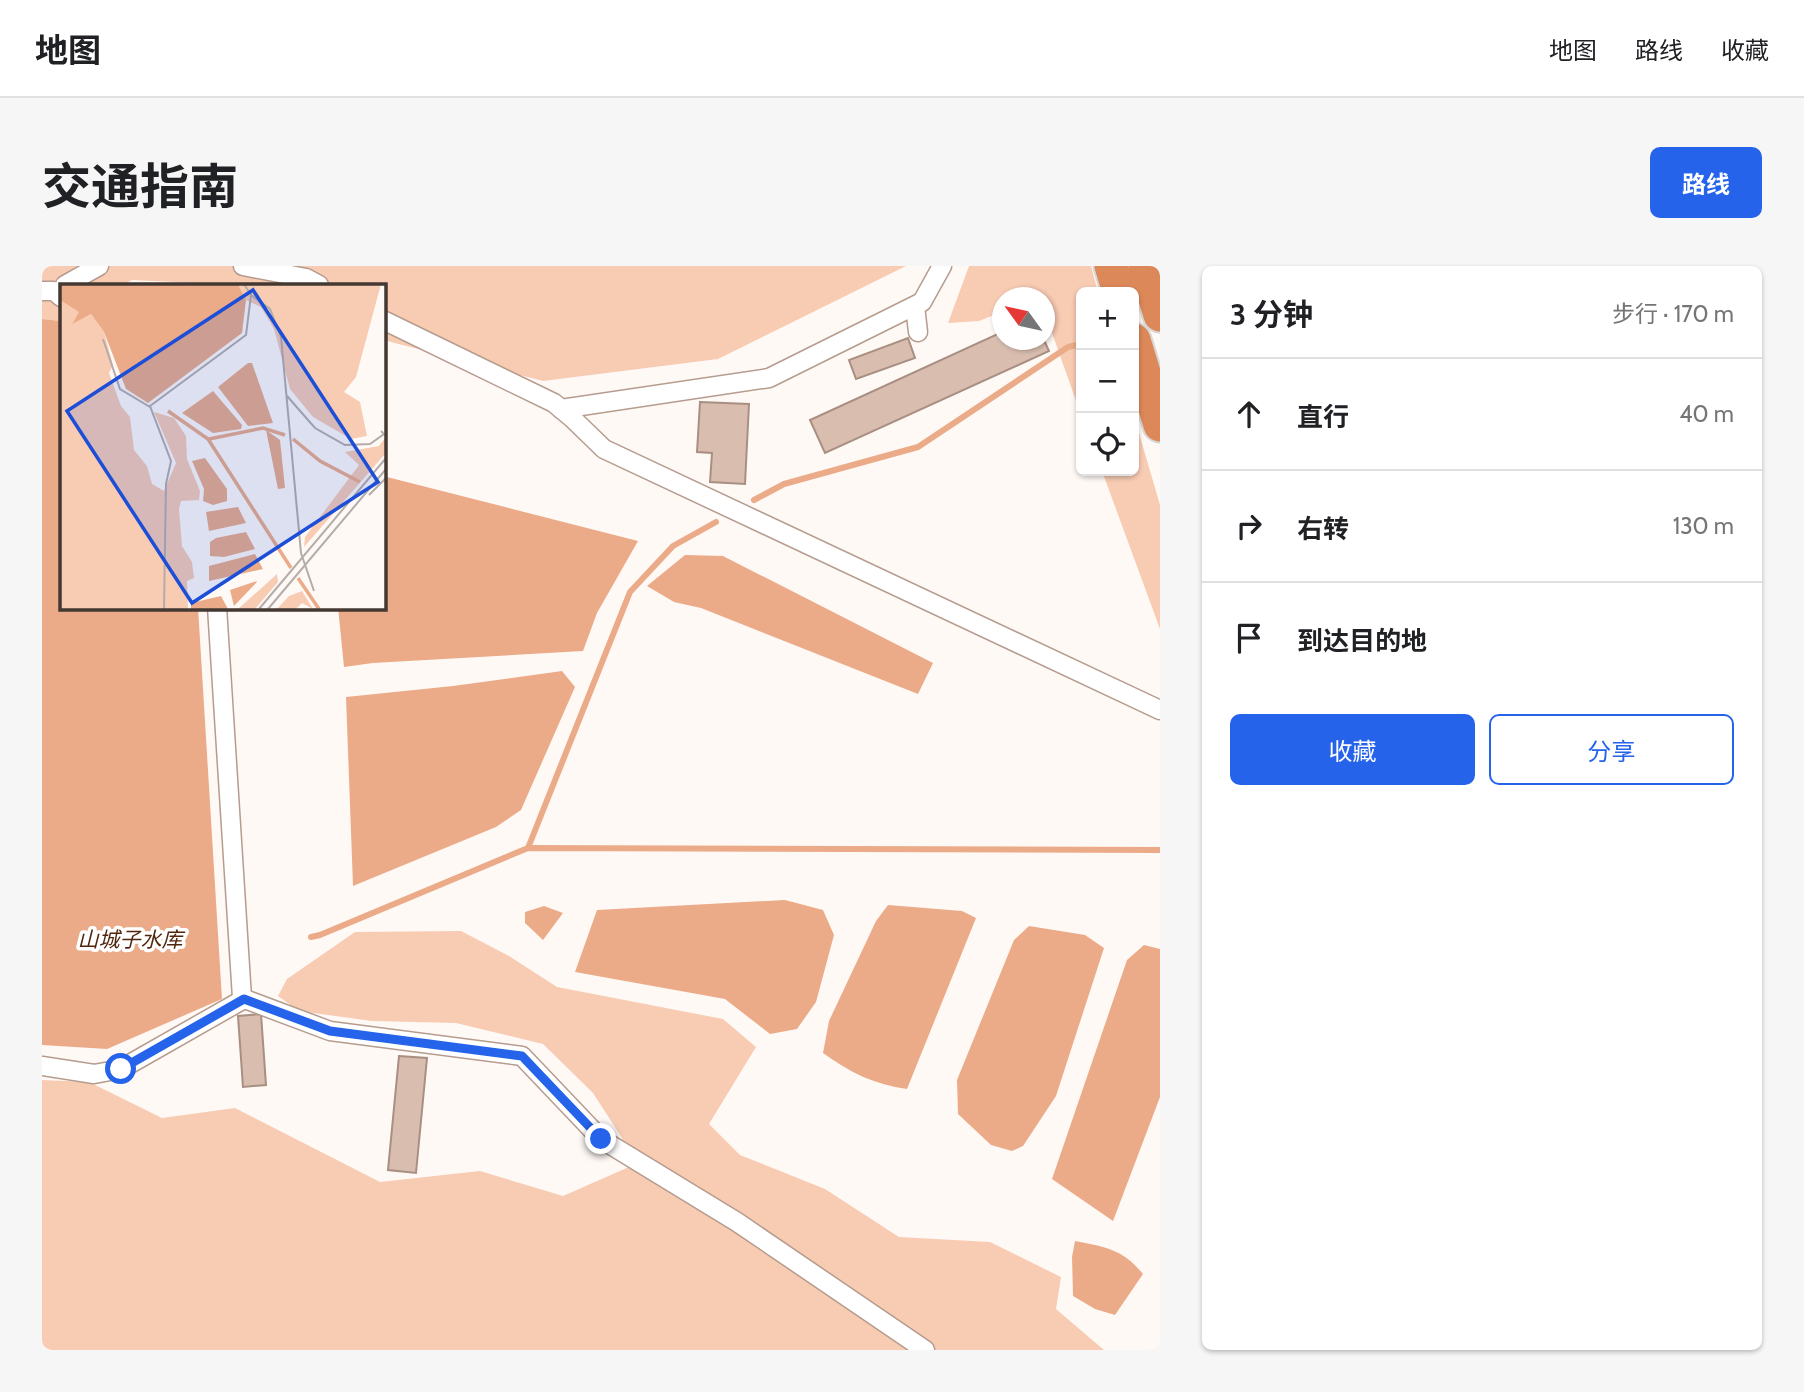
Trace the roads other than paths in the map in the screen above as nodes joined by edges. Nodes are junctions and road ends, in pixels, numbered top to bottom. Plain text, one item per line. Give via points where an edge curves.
1 (99, 266) edge
2 (243, 266) edge
3 (942, 266) edge
4 (1111, 266) edge
5 (1145, 266) edge
6 (68, 284) edge
7 (317, 284) edge
8 (1117, 287) edge
9 (915, 306) junction
10 (1160, 315) edge
11 (385, 321) edge
12 (918, 332) dead end
13 (1137, 350) edge
14 (561, 408) junction
15 (1160, 425) edge
16 (217, 609) edge
17 (1160, 710) edge
18 (244, 999) junction
19 (42, 1066) edge
20 (925, 1350) edge

1 - 6 street
2 - 7 street
3 - 9 street via 922,302
4 - 8 highway
5 - 10 highway
9 - 12 street
9 - 14 street via 769,378
11 - 14 street
13 - 15 highway
14 - 17 street via 604,449
16 - 18 street
18 - 19 street via 121,1069 94,1074
18 - 20 street via 330,1031 522,1056 601,1139 737,1222

